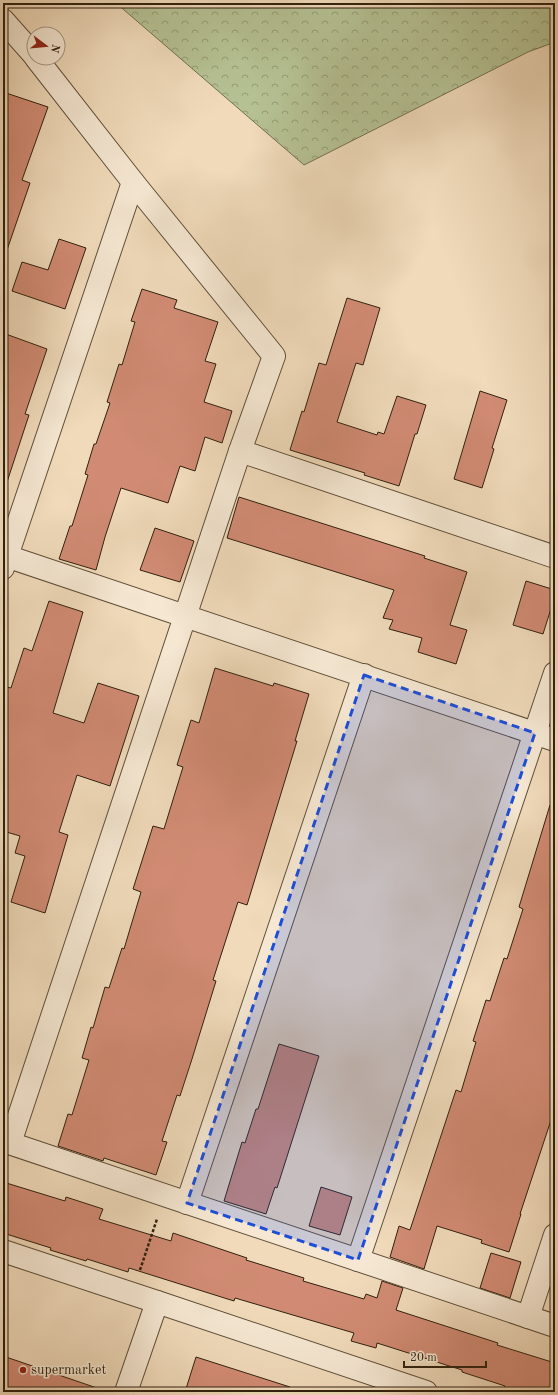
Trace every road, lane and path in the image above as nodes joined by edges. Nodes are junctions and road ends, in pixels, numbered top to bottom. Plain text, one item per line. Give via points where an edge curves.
1 (3, 20) edge
2 (26, 46) edge
3 (42, 66) edge
4 (133, 182) junction
5 (240, 450) junction
6 (555, 557) edge
7 (4, 560) edge
8 (186, 617) junction
9 (555, 673) edge
10 (364, 675) junction
11 (545, 737) edge
12 (6, 1142) edge
13 (165, 1196) junction
14 (187, 1203) junction
15 (555, 1235) edge
16 (3, 1251) edge
17 (358, 1260) junction
18 (138, 1275) dead end
19 (156, 1302) junction
20 (528, 1317) junction
21 (555, 1326) edge
22 (126, 1392) edge
23 (426, 1392) edge

1 - 2 street
3 - 4 street
4 - 5 street via 274,356
4 - 7 street
5 - 6 street
5 - 8 street
7 - 8 street
8 - 10 street
8 - 12 street
9 - 11 street
10 - 11 street
10 - 14 street
11 - 17 street
12 - 13 street
13 - 14 street
13 - 18 path
14 - 17 street
15 - 20 street
16 - 19 street
17 - 20 street
19 - 22 street
19 - 23 street
20 - 21 street

